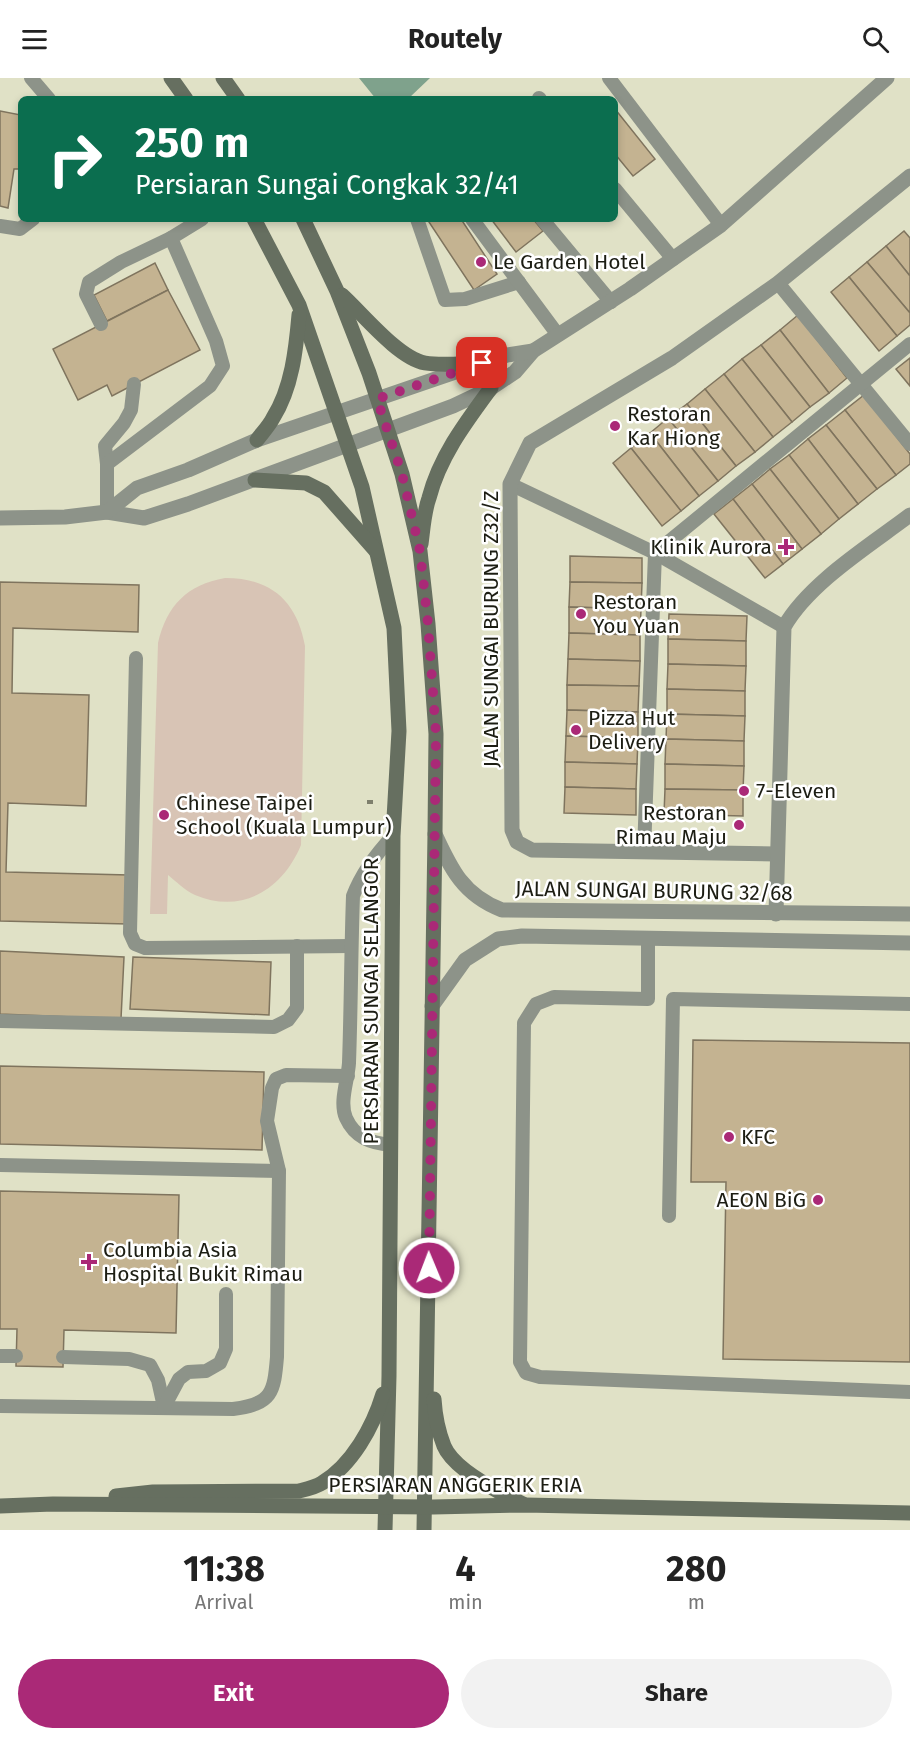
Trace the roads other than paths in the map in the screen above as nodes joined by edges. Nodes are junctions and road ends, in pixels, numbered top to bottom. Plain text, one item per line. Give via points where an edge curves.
1 (31, 78) edge
2 (171, 78) edge
3 (223, 78) edge
4 (609, 78) edge
5 (887, 78) edge
6 (46, 96) edge
7 (184, 96) edge
8 (236, 96) edge
9 (910, 176) edge
10 (618, 193) edge
11 (29, 222) edge
12 (197, 222) edge
13 (256, 222) edge
14 (304, 222) edge
15 (418, 222) edge
16 (474, 222) edge
17 (544, 222) edge
18 (721, 225) junction
19 (0, 226) edge
20 (171, 238) junction
21 (673, 259) junction
22 (519, 282) junction
23 (778, 283) junction
24 (337, 291) junction
25 (611, 302) junction
26 (299, 305) junction
27 (101, 324) dead end
28 (558, 335) junction
29 (910, 344) edge
30 (533, 351) junction
31 (482, 363) junction
32 (134, 384) dead end
33 (861, 385) junction
34 (491, 388) junction
35 (377, 399) junction
36 (337, 413) junction
37 (388, 430) junction
38 (256, 440) junction
39 (910, 444) edge
40 (348, 445) junction
41 (107, 464) junction
42 (255, 480) junction
43 (510, 484) junction
44 (107, 512) junction
45 (910, 515) edge
46 (0, 518) edge
47 (420, 551) junction
48 (378, 553) junction
49 (655, 553) junction
50 (784, 627) junction
51 (136, 658) dead end
52 (435, 834) junction
53 (393, 836) junction
54 (644, 851) junction
55 (777, 854) junction
56 (776, 914) junction
57 (910, 914) edge
58 (648, 938) junction
59 (910, 943) edge
60 (297, 946) junction
61 (351, 946) junction
62 (910, 1004) edge
63 (432, 1006) junction
64 (0, 1021) edge
65 (348, 1076) junction
66 (391, 1145) junction
67 (0, 1165) edge
68 (279, 1171) junction
69 (669, 1216) dead end
70 (429, 1247) junction
71 (226, 1294) dead end
72 (0, 1356) edge
73 (16, 1356) dead end
74 (63, 1357) dead end
75 (389, 1376) junction
76 (910, 1392) edge
77 (0, 1406) edge
78 (164, 1407) junction
79 (53, 1504) junction
80 (525, 1505) junction
81 (0, 1506) edge
82 (385, 1506) junction
83 (424, 1507) junction
84 (910, 1514) edge
85 (385, 1530) edge
86 (424, 1530) edge

1 - 6 lane
2 - 7 main road
3 - 8 main road
4 - 18 lane
5 - 18 street
9 - 23 street, JALAN SUNGAI BURUNG Z32/Z
10 - 21 lane
11 - 19 lane via 20,229
12 - 20 lane
13 - 26 main road, PERSIARAN SUNGAI SELANGOR
14 - 24 main road
15 - 22 lane via 445,300 465,299
16 - 22 lane
17 - 25 lane
18 - 21 street
20 - 27 lane via 88,282 86,294
20 - 41 lane via 223,366 210,386
21 - 25 street
22 - 28 lane
23 - 33 lane
23 - 43 street, JALAN SUNGAI BURUNG Z32/Z via 672,358 530,443
24 - 31 main road via 391,343 424,363
24 - 35 main road
25 - 28 street
26 - 36 main road, PERSIARAN SUNGAI SELANGOR
26 - 38 main road via 290,375 274,417
28 - 30 street
29 - 33 lane
30 - 31 street
30 - 34 street via 515,372
31 - 35 street
32 - 41 lane via 131,410 105,446
33 - 39 lane
33 - 49 lane
34 - 37 street
34 - 47 main road via 455,437 440,468 428,498
35 - 36 street
35 - 37 main road
36 - 38 street
36 - 40 main road, PERSIARAN SUNGAI SELANGOR
37 - 40 street
37 - 47 main road
38 - 44 street via 137,488
40 - 42 street
40 - 48 main road, PERSIARAN SUNGAI SELANGOR
41 - 44 lane
42 - 44 street via 144,518
42 - 48 main road via 306,483 324,492
43 - 49 lane
43 - 54 street, JALAN SUNGAI BURUNG Z32/Z via 512,830 517,842 532,850
44 - 46 street
45 - 50 street via 816,587 794,609
47 - 52 main road via 436,734
48 - 53 main road, PERSIARAN SUNGAI SELANGOR via 394,628 399,731
49 - 50 lane
49 - 54 lane
50 - 55 street
51 - 60 lane via 130,933 135,944 145,948
52 - 56 street, JALAN SUNGAI BURUNG 32/68 via 459,880 485,903 502,910
52 - 63 main road
53 - 61 lane via 357,885
53 - 66 main road, PERSIARAN SUNGAI SELANGOR
54 - 55 street, JALAN SUNGAI BURUNG Z32/Z
55 - 56 street
56 - 57 street, JALAN SUNGAI BURUNG 32/68
58 - 59 street
58 - 63 street via 498,939 465,960
58 - 76 lane via 648,999 554,997 536,1004 524,1023 520,1362 526,1373 540,1377
60 - 61 lane
60 - 64 lane via 297,1008 288,1020 274,1027
61 - 65 lane
62 - 69 lane via 673,999
63 - 70 main road
65 - 66 lane via 344,1095 350,1126 357,1135 373,1143
65 - 68 lane via 286,1075 276,1079 267,1121
66 - 75 main road, PERSIARAN SUNGAI SELANGOR
67 - 68 lane
68 - 78 lane via 277,1357 275,1380 268,1396 255,1406
70 - 80 main road via 435,1417 444,1448 480,1481
70 - 83 main road
71 - 78 lane via 226,1349 220,1363 206,1371 188,1372 179,1379
72 - 73 lane
74 - 78 lane via 129,1359 150,1365
75 - 79 main road via 378,1412 358,1445 340,1469 320,1485 299,1491 153,1492
75 - 82 main road, PERSIARAN SUNGAI SELANGOR
77 - 78 lane
79 - 81 main road, PERSIARAN ANGGERIK ERIA
79 - 82 main road, PERSIARAN ANGGERIK ERIA
80 - 83 main road, PERSIARAN ANGGERIK ERIA
80 - 84 main road, PERSIARAN ANGGERIK ERIA
82 - 83 main road, PERSIARAN ANGGERIK ERIA
82 - 85 main road, PERSIARAN SUNGAI SELANGOR
83 - 86 main road

